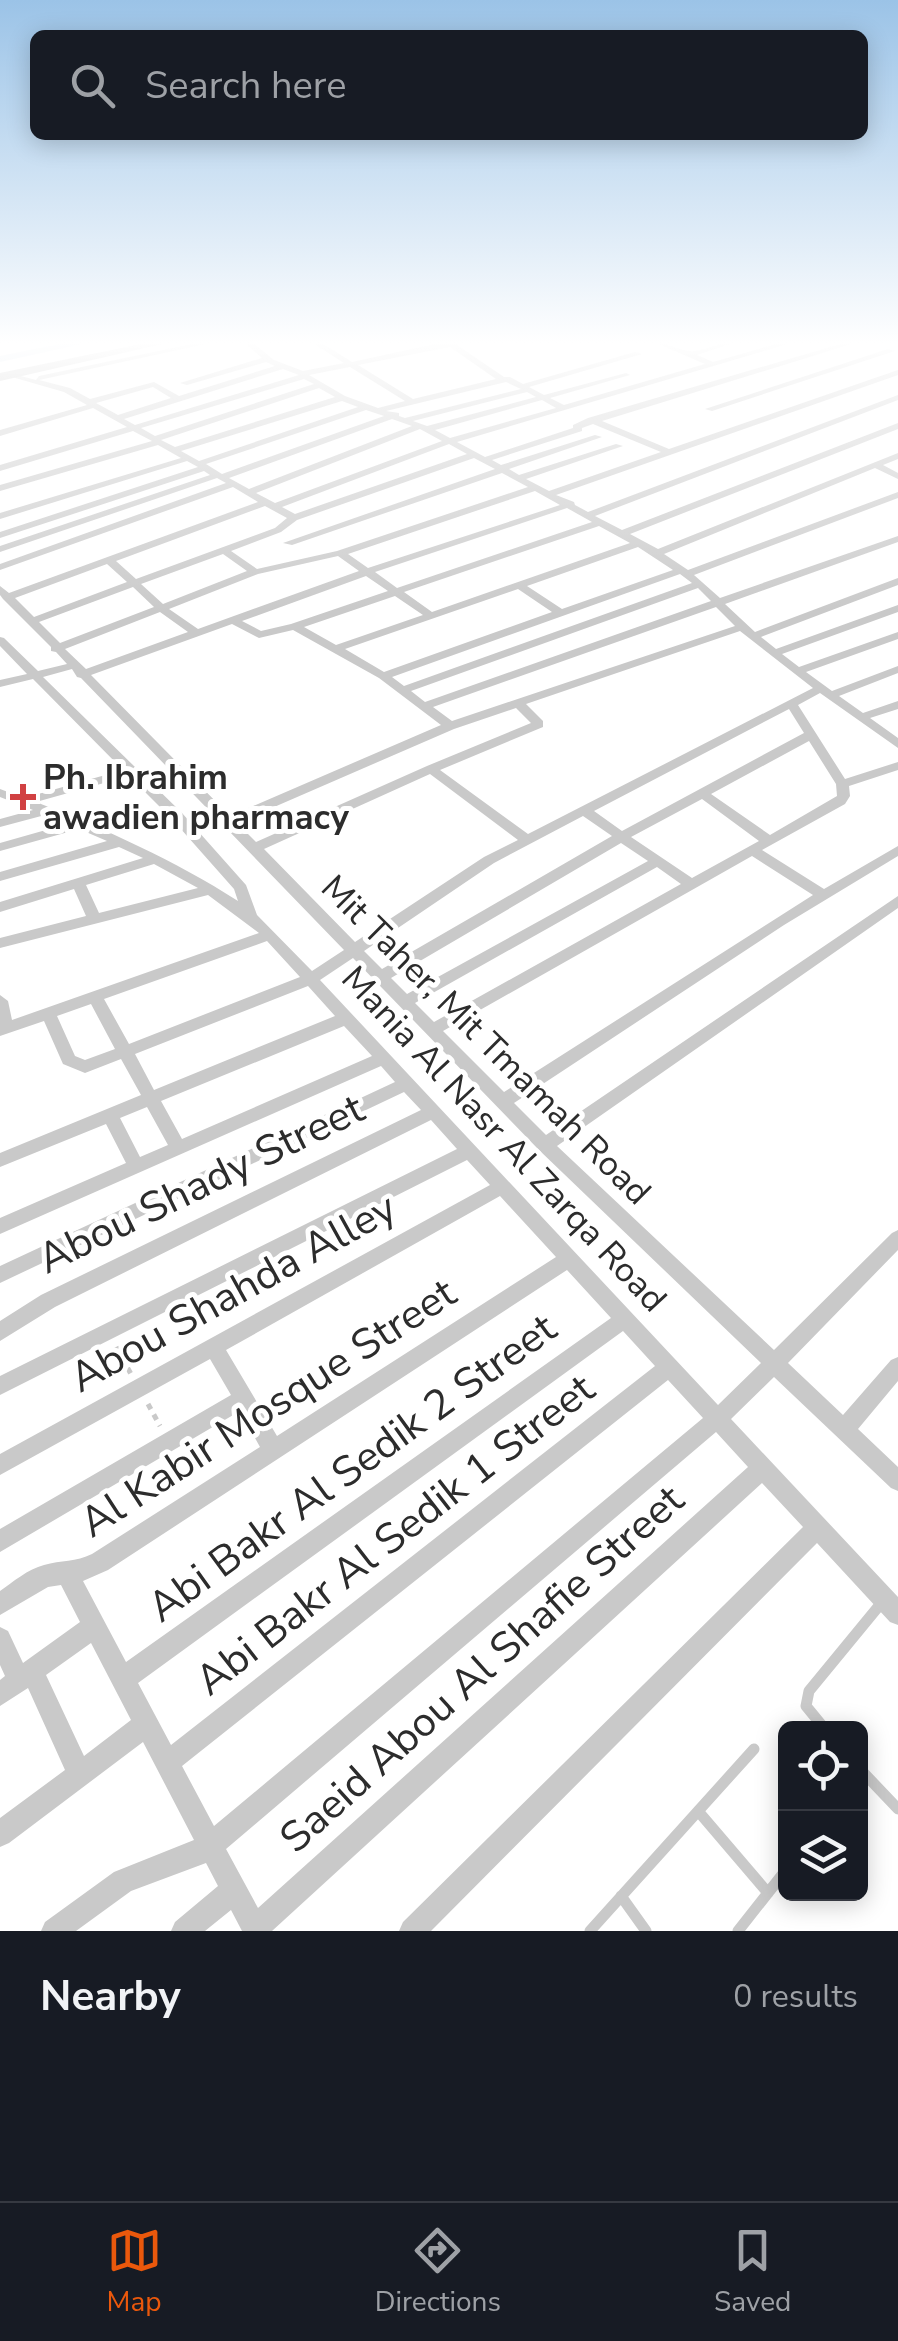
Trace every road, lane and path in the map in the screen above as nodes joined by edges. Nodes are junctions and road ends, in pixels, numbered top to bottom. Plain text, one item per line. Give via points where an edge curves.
1 (125, 432) edge
2 (141, 432) edge
3 (183, 432) edge
4 (232, 432) edge
5 (290, 432) edge
6 (344, 432) edge
7 (373, 432) edge
8 (410, 432) edge
9 (433, 432) edge
10 (479, 432) edge
11 (537, 432) edge
12 (571, 432) edge
13 (584, 432) edge
14 (622, 432) edge
15 (720, 432) edge
16 (800, 432) edge
17 (882, 432) edge
18 (390, 438) junction
19 (549, 438) junction
20 (598, 438) junction
21 (450, 440) junction
22 (157, 441) junction
23 (619, 446) junction
24 (174, 450) junction
25 (666, 451) junction
26 (423, 452) junction
27 (898, 456) edge
28 (482, 457) junction
29 (646, 458) junction
30 (197, 463) junction
31 (875, 466) junction
32 (0, 468) edge
33 (503, 468) junction
34 (220, 476) junction
35 (898, 476) edge
36 (520, 478) junction
37 (234, 484) junction
38 (537, 487) junction
39 (0, 488) edge
40 (249, 492) junction
41 (550, 494) junction
42 (898, 496) edge
43 (270, 504) junction
44 (570, 504) junction
45 (589, 515) junction
46 (0, 516) edge
47 (294, 518) junction
48 (600, 522) junction
49 (0, 534) edge
50 (622, 534) junction
51 (898, 539) edge
52 (288, 543) dead end
53 (639, 543) junction
54 (882, 545) junction
55 (0, 548) edge
56 (224, 550) junction
57 (898, 551) edge
58 (657, 553) junction
59 (340, 554) junction
60 (108, 560) junction
61 (0, 567) edge
62 (369, 570) junction
63 (254, 572) junction
64 (684, 572) junction
65 (898, 582) edge
66 (136, 583) junction
67 (518, 584) junction
68 (700, 584) junction
69 (398, 590) junction
70 (4, 593) edge
71 (719, 602) junction
72 (162, 608) junction
73 (898, 608) edge
74 (559, 612) junction
75 (430, 615) junction
76 (231, 619) junction
77 (30, 622) junction
78 (295, 626) junction
79 (748, 631) junction
80 (195, 632) junction
81 (898, 635) edge
82 (0, 640) edge
83 (338, 648) junction
84 (56, 649) junction
85 (774, 652) junction
86 (16, 655) junction
87 (0, 659) edge
88 (898, 669) edge
89 (76, 670) junction
90 (798, 671) junction
91 (36, 675) junction
92 (383, 676) junction
93 (0, 684) edge
94 (404, 690) junction
95 (826, 691) junction
96 (518, 703) junction
97 (791, 704) junction
98 (898, 705) edge
99 (426, 706) junction
100 (862, 718) junction
101 (450, 726) junction
102 (810, 735) junction
103 (898, 744) edge
104 (898, 766) edge
105 (431, 769) junction
106 (133, 771) junction
107 (842, 784) junction
108 (0, 793) edge
109 (702, 793) junction
110 (23, 802) junction
111 (582, 810) junction
112 (45, 811) junction
113 (227, 822) junction
114 (0, 823) edge
115 (77, 825) junction
116 (621, 837) junction
117 (526, 839) junction
118 (769, 841) junction
119 (117, 843) junction
120 (0, 847) edge
121 (254, 849) junction
122 (752, 850) junction
123 (898, 850) edge
124 (152, 860) junction
125 (658, 861) junction
126 (0, 878) edge
127 (78, 883) junction
128 (692, 884) junction
129 (208, 890) junction
130 (824, 895) junction
131 (898, 900) edge
132 (0, 907) edge
133 (250, 916) junction
134 (95, 918) junction
135 (270, 935) junction
136 (0, 943) edge
137 (353, 952) junction
138 (378, 978) junction
139 (311, 979) junction
140 (95, 997) junction
141 (0, 1000) edge
142 (403, 1003) junction
143 (48, 1014) junction
144 (347, 1018) junction
145 (3, 1029) edge
146 (431, 1031) junction
147 (125, 1052) junction
148 (384, 1058) junction
149 (408, 1083) junction
150 (150, 1098) junction
151 (502, 1102) junction
152 (434, 1112) junction
153 (110, 1114) junction
154 (545, 1144) junction
155 (178, 1148) junction
156 (470, 1150) junction
157 (0, 1160) edge
158 (136, 1167) junction
159 (503, 1186) junction
160 (0, 1226) edge
161 (898, 1238) edge
162 (570, 1258) junction
163 (0, 1275) edge
164 (626, 1318) junction
165 (1, 1326) edge
166 (108, 1332) junction
167 (213, 1346) junction
168 (670, 1366) junction
169 (898, 1366) edge
170 (771, 1370) junction
171 (0, 1386) edge
172 (139, 1387) junction
173 (244, 1398) junction
174 (724, 1413) junction
175 (844, 1429) junction
176 (165, 1444) junction
177 (274, 1451) junction
178 (0, 1466) edge
179 (763, 1468) junction
180 (898, 1480) edge
181 (191, 1504) junction
182 (818, 1527) junction
183 (0, 1541) edge
184 (65, 1570) junction
185 (0, 1604) edge
186 (894, 1607) edge
187 (95, 1626) junction
188 (0, 1640) edge
189 (123, 1679) junction
190 (17, 1682) edge
191 (818, 1721) edge
192 (146, 1724) junction
193 (754, 1749) dead end
194 (167, 1764) junction
195 (80, 1775) junction
196 (868, 1779) edge
197 (898, 1809) edge
198 (698, 1811) junction
199 (0, 1834) edge
200 (210, 1845) junction
201 (778, 1880) edge
202 (234, 1890) junction
203 (768, 1893) junction
204 (621, 1896) junction
205 (255, 1930) edge
206 (54, 1931) edge
207 (184, 1931) edge
208 (412, 1931) edge
209 (590, 1931) edge
210 (646, 1931) edge
211 (738, 1931) edge

1 - 32 street
2 - 22 street
3 - 22 street
4 - 24 street
5 - 30 street
6 - 34 street
7 - 18 street
8 - 18 street
9 - 21 street
10 - 21 street
11 - 19 street
12 - 19 street
13 - 20 street
14 - 25 street
15 - 25 street
16 - 45 street
17 - 50 street
18 - 26 street
18 - 40 street
19 - 28 street
20 - 23 street
20 - 33 street
21 - 26 street
21 - 28 street
22 - 24 street
22 - 39 street
23 - 29 street
23 - 36 street
24 - 30 street
25 - 29 street
26 - 43 street
27 - 31 street
28 - 33 street
28 - 47 street
29 - 41 street
30 - 34 street
30 - 46 street
30 - 49 street
31 - 35 street
31 - 58 street
33 - 36 street
33 - 52 street
34 - 37 street
34 - 55 street
36 - 38 street
37 - 40 street
37 - 61 street
38 - 41 street
38 - 59 street
40 - 43 street
41 - 44 street
42 - 64 street
43 - 47 street
43 - 60 street
44 - 45 street
44 - 62 street
45 - 48 street
47 - 56 street
48 - 50 street
48 - 69 street
50 - 53 street
51 - 54 street
53 - 58 street
53 - 67 street
54 - 57 street
54 - 71 street
56 - 63 street
56 - 66 street
58 - 64 street
59 - 62 street
59 - 63 street
60 - 66 street
60 - 70 street
62 - 69 street
62 - 76 street
63 - 72 street
64 - 68 street
64 - 74 street
65 - 79 street
66 - 72 street
66 - 77 street
67 - 74 street
67 - 75 street
68 - 71 street
68 - 94 street
69 - 75 street
69 - 78 street
70 - 77 street, Mit Taher, Mit Tmamah Road
71 - 79 street
71 - 99 street
72 - 80 street
72 - 84 street
73 - 85 street
74 - 92 street
75 - 83 street
76 - 78 street via 258,635
76 - 80 street
77 - 84 street, Mit Taher, Mit Tmamah Road
78 - 83 street
79 - 85 street
79 - 96 street
80 - 89 street
81 - 90 street
82 - 86 street
83 - 92 street
84 - 89 street, Mit Taher, Mit Tmamah Road
85 - 90 street
86 - 87 street
86 - 91 street
88 - 95 street
89 - 91 street
89 - 113 street, Mit Taher, Mit Tmamah Road
90 - 95 street
91 - 93 street
91 - 106 street
92 - 94 street
94 - 99 street
95 - 97 street
95 - 100 street
96 - 101 street
96 - 105 street via 538,724
97 - 102 street
97 - 111 street
98 - 100 street
99 - 101 street
100 - 103 street
101 - 113 street
102 - 107 street
102 - 109 street
104 - 107 street
105 - 117 street
105 - 121 street
106 - 110 street
106 - 133 street via 241,888
107 - 118 street via 840,801
108 - 110 street, Mania Al Nasr Al Zarqa Road
109 - 116 street
109 - 118 street
110 - 112 street, Mania Al Nasr Al Zarqa Road
111 - 116 street
111 - 117 street
112 - 114 street
112 - 115 street, Mania Al Nasr Al Zarqa Road
113 - 121 street, Mit Taher, Mit Tmamah Road
115 - 119 street, Mania Al Nasr Al Zarqa Road
115 - 120 street
116 - 125 street
116 - 138 street
117 - 137 street
118 - 122 street
119 - 124 street, Mania Al Nasr Al Zarqa Road
119 - 126 street
121 - 137 street, Mit Taher, Mit Tmamah Road
122 - 128 street
122 - 130 street
123 - 130 street
124 - 127 street
124 - 129 street, Mania Al Nasr Al Zarqa Road
125 - 128 street
125 - 142 street
127 - 132 street
127 - 134 street
128 - 146 street
129 - 133 street, Mania Al Nasr Al Zarqa Road
129 - 134 street
130 - 151 street
131 - 154 street
133 - 135 street, Mania Al Nasr Al Zarqa Road
134 - 136 street
135 - 139 street, Mania Al Nasr Al Zarqa Road
135 - 140 street
137 - 138 street, Mit Taher, Mit Tmamah Road
137 - 139 street
138 - 142 street, Mit Taher, Mit Tmamah Road
139 - 144 street, Mania Al Nasr Al Zarqa Road
139 - 147 street
140 - 143 street
140 - 147 street
141 - 145 street
142 - 146 street, Mit Taher, Mit Tmamah Road
143 - 145 street
143 - 147 street via 76,1066
144 - 148 street, Mania Al Nasr Al Zarqa Road
144 - 150 street
146 - 151 street, Mit Taher, Mit Tmamah Road
147 - 150 street
148 - 149 street, Mania Al Nasr Al Zarqa Road
148 - 155 street
149 - 152 street, Mania Al Nasr Al Zarqa Road
149 - 163 street
150 - 153 street
150 - 155 street
151 - 154 street, Mit Taher, Mit Tmamah Road
152 - 156 street, Mania Al Nasr Al Zarqa Road
152 - 165 street, Abou Shady Street
153 - 157 street
153 - 158 street
154 - 170 street, Mit Taher, Mit Tmamah Road
155 - 158 street
156 - 159 street, Mania Al Nasr Al Zarqa Road
156 - 166 street
158 - 160 street
159 - 162 street, Mania Al Nasr Al Zarqa Road
159 - 167 street, Abou Shahda Alley
161 - 170 street
162 - 164 street, Mania Al Nasr Al Zarqa Road
162 - 177 street, Al Kabir Mosque Street
164 - 168 street, Mania Al Nasr Al Zarqa Road
164 - 189 street, Abi Bakr Al Sedik 2 Street
166 - 171 street
166 - 172 path
167 - 172 street, Abou Shahda Alley
167 - 173 street
168 - 174 street, Mania Al Nasr Al Zarqa Road
168 - 194 street, Abi Bakr Al Sedik 1 Street
169 - 175 street
170 - 174 street
170 - 175 street, Mit Taher, Mit Tmamah Road
172 - 176 path
172 - 178 street, Abou Shahda Alley
173 - 176 street
173 - 177 street
174 - 179 street, Mania Al Nasr Al Zarqa Road
174 - 200 street
175 - 180 street, Mit Taher, Mit Tmamah Road
176 - 181 path
176 - 183 street
177 - 181 street, Al Kabir Mosque Street
179 - 182 street, Mania Al Nasr Al Zarqa Road
179 - 205 street, Saeid Abou Al Shafie Street
181 - 184 street, Al Kabir Mosque Street via 92,1567
182 - 186 street, Mania Al Nasr Al Zarqa Road
182 - 208 street
184 - 185 street, Al Kabir Mosque Street
184 - 187 street
186 - 191 lane via 808,1691 806,1706
187 - 189 street
187 - 190 street
188 - 190 street
189 - 192 street
190 - 195 street
192 - 194 street
192 - 195 street
193 - 198 lane
194 - 200 street
195 - 199 street
196 - 197 lane
198 - 203 lane
198 - 204 lane
200 - 202 street
200 - 206 street via 123,1881
201 - 203 lane
202 - 205 street
202 - 207 street
203 - 211 lane
204 - 209 lane
204 - 210 lane

